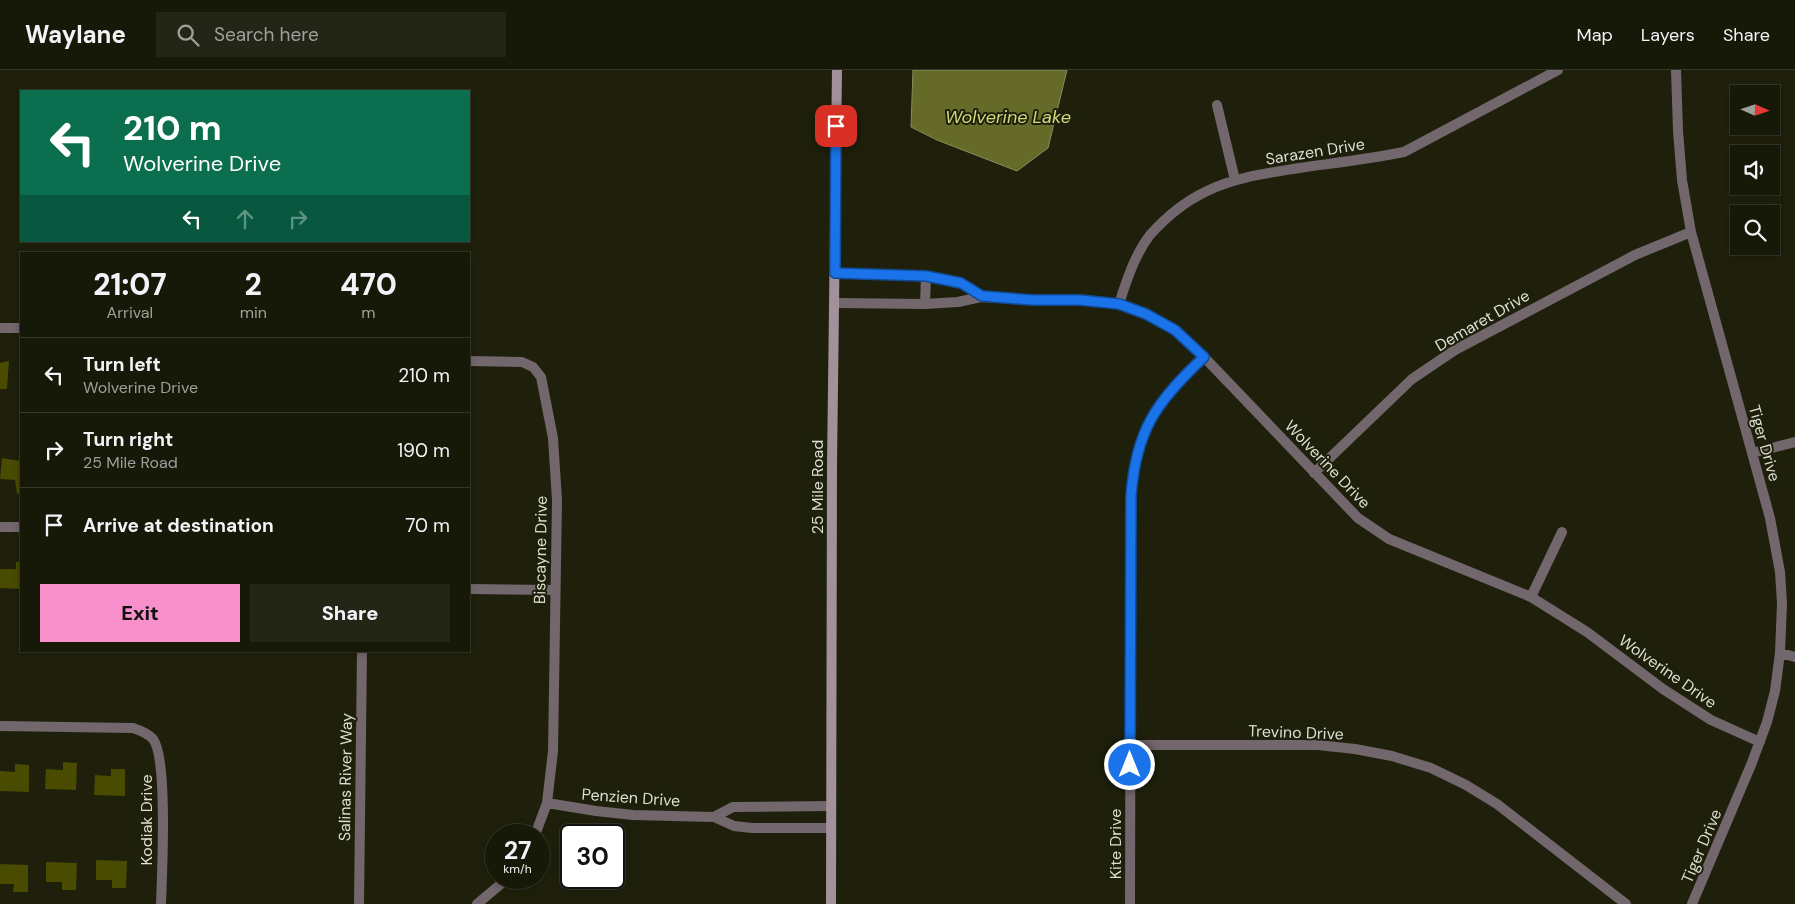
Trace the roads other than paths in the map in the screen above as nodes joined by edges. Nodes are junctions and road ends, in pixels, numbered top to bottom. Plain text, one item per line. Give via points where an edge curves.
1 (837, 70) edge
2 (1558, 70) edge
3 (1676, 70) edge
4 (1217, 105) dead end
5 (1235, 180) junction
6 (1691, 232) junction
7 (835, 273) junction
8 (926, 276) junction
9 (982, 296) junction
10 (835, 303) junction
11 (925, 304) junction
12 (1119, 304) junction
13 (0, 328) edge
14 (20, 328) edge
15 (1204, 357) junction
16 (470, 361) edge
17 (1795, 442) edge
18 (1752, 453) junction
19 (1314, 473) junction
20 (0, 527) edge
21 (20, 527) edge
22 (1562, 532) dead end
23 (470, 589) edge
24 (555, 590) junction
25 (1531, 598) junction
26 (362, 652) edge
27 (1780, 653) junction
28 (1795, 657) edge
29 (0, 726) edge
30 (1760, 742) junction
31 (1130, 745) junction
32 (547, 803) junction
33 (831, 806) junction
34 (714, 817) junction
35 (539, 824) edge
36 (831, 828) junction
37 (495, 889) edge
38 (161, 904) edge
39 (359, 904) edge
40 (477, 904) edge
41 (831, 904) edge
42 (1130, 904) edge
43 (1626, 904) edge
44 (1692, 904) edge

1 - 7 street, 25 Mile Road
2 - 5 street, Sarazen Drive via 1404,152
3 - 6 street, Tiger Drive via 1682,180
4 - 5 street
5 - 12 street, Sarazen Drive via 1188,202 1149,236 1131,269
6 - 18 street, Tiger Drive
6 - 19 street, Demaret Drive via 1635,255 1455,350 1412,379
7 - 8 street, Wolverine Drive
7 - 10 street, 25 Mile Road
8 - 9 street, Wolverine Drive via 961,283
8 - 11 street
9 - 11 street, Wolverine Drive via 958,302
9 - 12 street, Wolverine Drive
10 - 11 street, Wolverine Drive
10 - 33 street, 25 Mile Road
12 - 15 street, Wolverine Drive via 1175,330
13 - 14 street
15 - 19 street, Wolverine Drive
15 - 31 street, Kite Drive via 1177,382 1157,407 1144,434 1133,471
16 - 24 street, Biscayne Drive via 522,362 533,367 541,377 555,464
17 - 18 street
18 - 27 street, Tiger Drive via 1779,562 1782,603
19 - 25 street, Wolverine Drive via 1358,518 1389,539
20 - 21 street
22 - 25 street
23 - 24 street
24 - 32 street, Biscayne Drive via 553,751
25 - 30 street, Wolverine Drive via 1587,632 1663,690 1711,720
26 - 39 street, Salinas River Way
27 - 28 street
27 - 30 street, Tiger Drive via 1775,691
29 - 38 street, Kodiak Drive via 133,728 153,738 159,750 162,773
30 - 44 street, Tiger Drive
31 - 42 street, Kite Drive
31 - 43 street, Trevino Drive via 1318,745 1383,754 1431,768 1497,804
32 - 34 street, Penzien Drive via 634,815
32 - 35 street, Biscayne Drive
33 - 34 street, Penzien Drive via 734,807
33 - 36 street, 25 Mile Road
34 - 36 street, Penzien Drive via 734,826 752,828
36 - 41 street, 25 Mile Road
37 - 40 street

